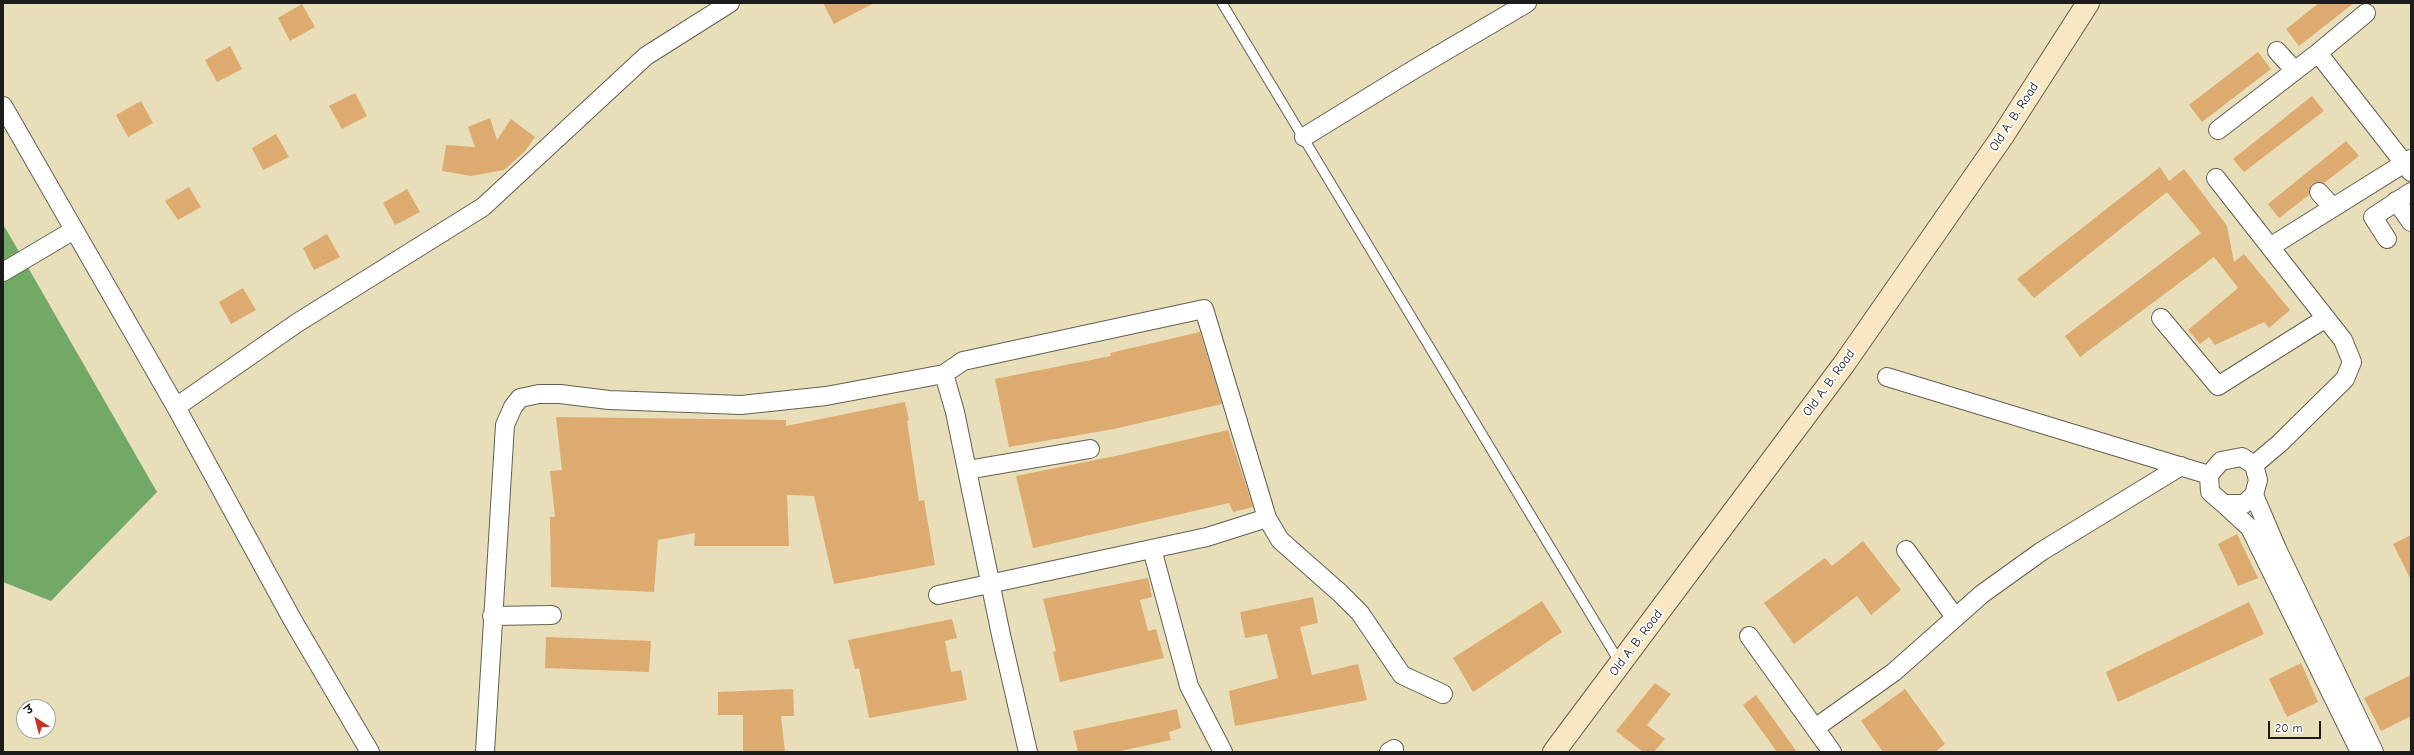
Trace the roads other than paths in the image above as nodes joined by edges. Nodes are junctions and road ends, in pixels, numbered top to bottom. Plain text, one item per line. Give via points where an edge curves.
1 (730, 3) edge
2 (1222, 3) edge
3 (1526, 3) edge
4 (2088, 3) edge
5 (2366, 13) dead end
6 (2277, 51) dead end
7 (2318, 53) junction
8 (2295, 71) junction
9 (3, 106) edge
10 (2218, 130) dead end
11 (1304, 137) junction
12 (2409, 165) edge
13 (2216, 178) dead end
14 (2319, 192) dead end
15 (2404, 197) edge
16 (2333, 208) junction
17 (2411, 222) edge
18 (74, 230) junction
19 (2387, 239) dead end
20 (2270, 248) junction
21 (3, 272) edge
22 (2161, 318) dead end
23 (2326, 318) junction
24 (944, 374) junction
25 (1887, 378) dead end
26 (176, 408) junction
27 (1090, 449) dead end
28 (2254, 465) junction
29 (2180, 466) junction
30 (967, 470) junction
31 (2209, 475) junction
32 (2254, 495) junction
33 (2224, 504) junction
34 (1267, 518) junction
35 (1152, 549) junction
36 (1906, 550) dead end
37 (990, 585) junction
38 (938, 595) dead end
39 (492, 616) junction
40 (552, 616) dead end
41 (1955, 617) junction
42 (1749, 636) dead end
43 (1620, 665) junction
44 (1443, 694) dead end
45 (1815, 728) junction
46 (370, 752) edge
47 (485, 752) edge
48 (1028, 752) edge
49 (1223, 752) edge
50 (1554, 752) edge
51 (1832, 752) edge
52 (2360, 752) edge
53 (2374, 752) edge

1 - 26 street via 646,56 483,207 297,323
2 - 11 lane
3 - 11 street
4 - 43 street, Old A. B. Road via 2002,137 1844,364
5 - 7 street
6 - 8 street
7 - 8 street
7 - 12 street
8 - 10 street
9 - 18 street
11 - 43 lane
12 - 16 street
13 - 20 street
14 - 16 street
15 - 17 street
15 - 19 street via 2373,217
16 - 20 street
18 - 21 street
18 - 26 street
20 - 23 street
22 - 23 street via 2218,386
23 - 28 street via 2342,340 2352,362 2345,379
24 - 30 street
24 - 34 street via 963,361 1204,309
24 - 39 street via 826,396 741,405 610,400 560,394 539,394 520,398 505,425
25 - 29 street
26 - 46 street via 292,619
27 - 30 street
28 - 31 street via 2242,457 2221,460
28 - 32 street via 2258,480
29 - 31 street
29 - 41 street via 2042,551 1982,594
30 - 37 street
31 - 33 street via 2210,492
32 - 33 street via 2244,504
32 - 53 street via 2277,549
33 - 52 street via 2250,528
34 - 35 street via 1207,537
34 - 44 street via 1280,540 1360,613 1402,675
35 - 37 street
35 - 49 street via 1189,686
36 - 41 street
37 - 38 street
37 - 48 street
39 - 40 street
39 - 47 street
41 - 45 street via 1894,672
42 - 45 street
43 - 50 street, Old A. B. Road
45 - 51 street

